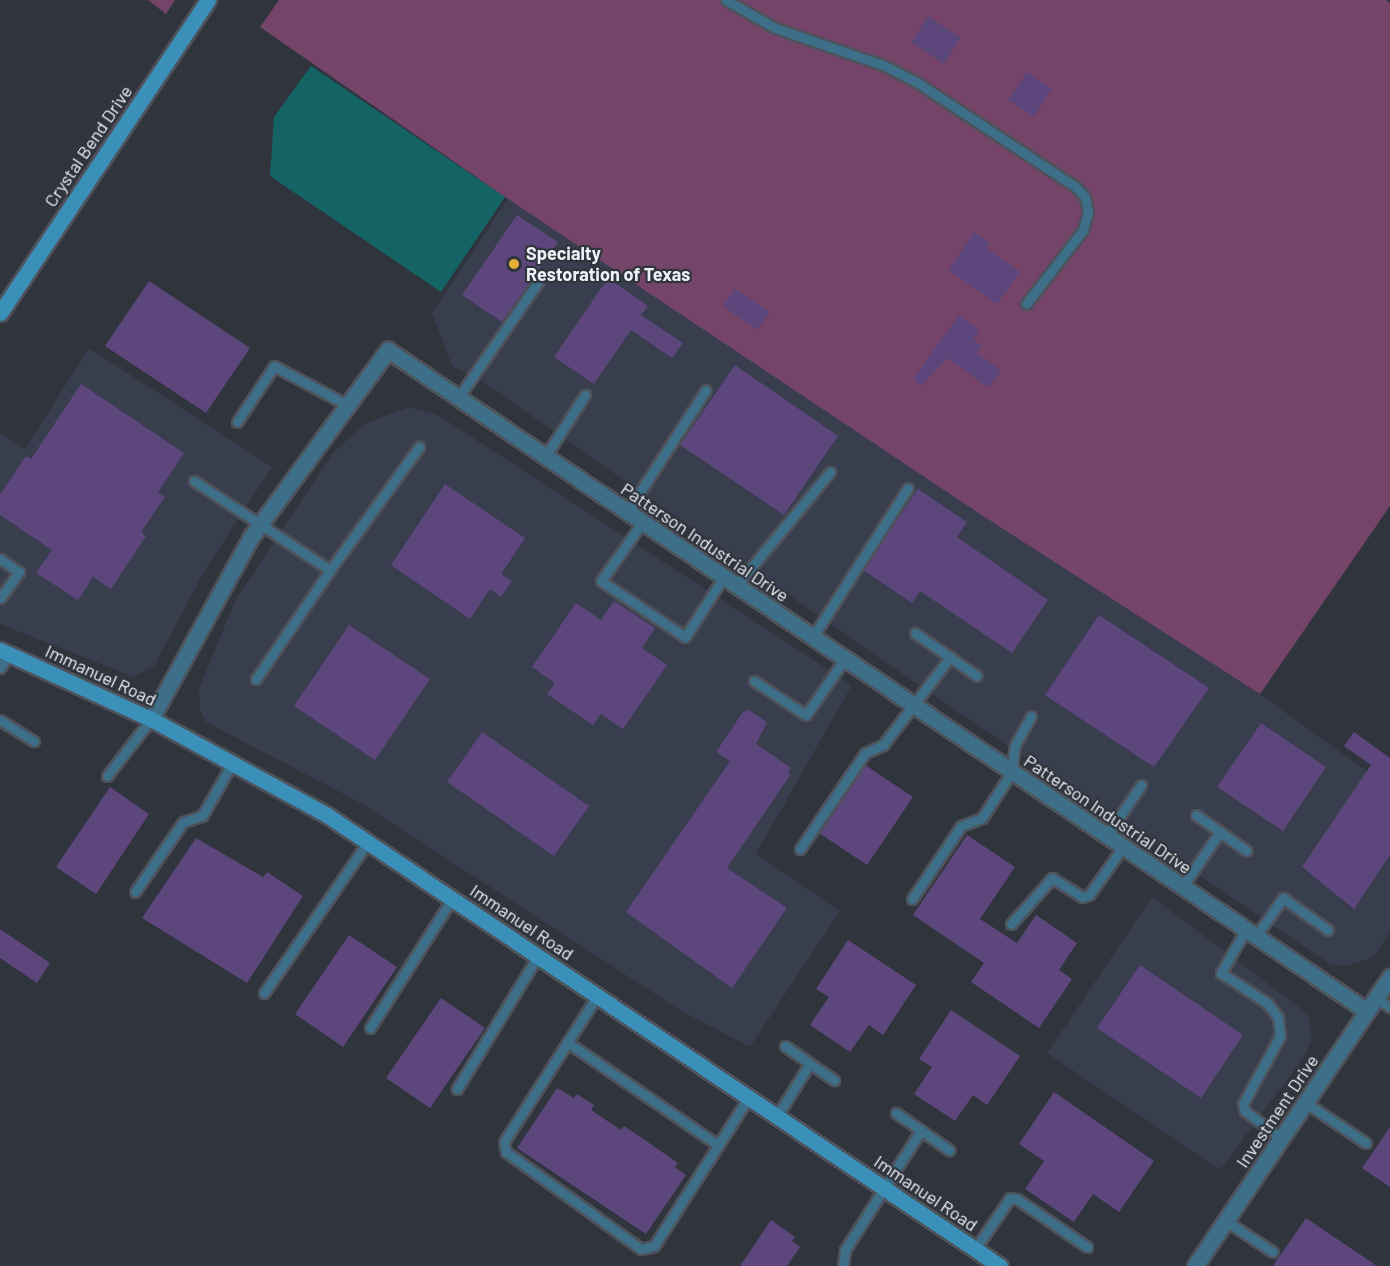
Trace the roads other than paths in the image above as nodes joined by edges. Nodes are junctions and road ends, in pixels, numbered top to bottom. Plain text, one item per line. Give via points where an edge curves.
1 (208, 0) edge
2 (726, 0) edge
3 (538, 282) dead end
4 (1026, 304) dead end
5 (0, 313) edge
6 (706, 390) dead end
7 (585, 395) dead end
8 (458, 398) junction
9 (348, 405) junction
10 (237, 422) dead end
11 (419, 447) dead end
12 (545, 457) junction
13 (830, 472) dead end
14 (194, 481) dead end
15 (908, 488) dead end
16 (627, 512) junction
17 (642, 523) junction
18 (259, 525) junction
19 (0, 559) edge
20 (330, 570) junction
21 (729, 582) junction
22 (0, 598) edge
23 (915, 633) dead end
24 (812, 638) junction
25 (4, 652) edge
26 (950, 657) junction
27 (844, 660) junction
28 (0, 668) edge
29 (977, 676) dead end
30 (256, 679) dead end
31 (754, 681) dead end
32 (913, 707) junction
33 (1031, 716) dead end
34 (151, 719) junction
35 (0, 720) edge
36 (34, 741) dead end
37 (233, 762) junction
38 (1011, 773) junction
39 (107, 776) dead end
40 (1141, 785) dead end
41 (1196, 814) dead end
42 (1221, 832) junction
43 (1106, 836) junction
44 (367, 843) junction
45 (1123, 847) junction
46 (801, 849) dead end
47 (1247, 851) dead end
48 (1182, 887) junction
49 (135, 891) dead end
50 (452, 899) junction
51 (912, 899) dead end
52 (1011, 924) dead end
53 (1329, 930) dead end
54 (1251, 932) junction
55 (538, 956) junction
56 (1390, 977) edge
57 (264, 993) dead end
58 (597, 996) junction
59 (1371, 1005) junction
60 (1390, 1007) edge
61 (370, 1028) dead end
62 (567, 1042) junction
63 (785, 1046) dead end
64 (810, 1064) junction
65 (834, 1080) dead end
66 (457, 1089) dead end
67 (749, 1097) junction
68 (1306, 1103) junction
69 (896, 1113) dead end
70 (777, 1116) junction
71 (921, 1130) junction
72 (1282, 1139) junction
73 (1366, 1143) dead end
74 (718, 1145) junction
75 (949, 1150) dead end
76 (886, 1189) junction
77 (1226, 1221) junction
78 (1087, 1247) dead end
79 (975, 1249) junction
80 (1273, 1252) dead end
81 (843, 1266) edge
82 (1000, 1266) edge
83 (1195, 1266) edge

1 - 5 street, Crystal Bend Drive
2 - 4 lane via 775,27 883,65 918,83 1085,197 1088,212 1083,230
3 - 8 lane
6 - 16 lane
7 - 12 lane
8 - 9 street, Patterson Industrial Drive via 388,350
8 - 12 street, Patterson Industrial Drive
9 - 10 lane via 274,366
9 - 18 street, Patterson Industrial Drive
11 - 20 lane
12 - 16 street, Patterson Industrial Drive
13 - 21 lane
14 - 18 lane
15 - 24 lane
16 - 17 street, Patterson Industrial Drive
17 - 21 street, Patterson Industrial Drive
17 - 21 lane via 601,581 685,637
18 - 20 lane
18 - 34 street, Patterson Industrial Drive
19 - 22 lane via 19,572
20 - 30 lane
21 - 24 street, Patterson Industrial Drive
23 - 26 lane
24 - 27 street, Patterson Industrial Drive
25 - 28 lane
25 - 34 street, Immanuel Road
26 - 29 lane
26 - 32 lane
27 - 31 lane via 806,715
27 - 32 street, Patterson Industrial Drive
32 - 38 street, Patterson Industrial Drive
32 - 46 lane via 883,745 865,753
33 - 38 lane via 1015,745
34 - 37 street, Immanuel Road
34 - 39 lane
35 - 36 lane
37 - 44 street, Immanuel Road
37 - 49 lane via 202,816 183,822
38 - 43 street, Patterson Industrial Drive
38 - 51 lane via 982,818 961,826
40 - 43 lane
41 - 42 lane
42 - 47 lane
42 - 48 lane
43 - 45 street, Patterson Industrial Drive
44 - 50 street, Immanuel Road
44 - 57 lane
45 - 48 street, Patterson Industrial Drive
45 - 52 lane via 1089,895 1082,897 1052,878
48 - 54 street, Patterson Industrial Drive
50 - 55 street, Immanuel Road
50 - 61 lane
53 - 54 lane via 1283,898
54 - 59 street, Patterson Industrial Drive
54 - 72 lane via 1221,972 1267,1003 1278,1017 1280,1036 1244,1104 1245,1111
55 - 58 street, Immanuel Road
55 - 66 lane
56 - 59 street, Investment Drive
58 - 62 lane
58 - 67 street, Immanuel Road
59 - 60 lane
59 - 68 street, Investment Drive
62 - 74 lane
62 - 74 lane via 504,1142 506,1152 641,1249 654,1246
63 - 64 lane
64 - 65 lane
64 - 70 lane
67 - 70 street, Immanuel Road
67 - 74 lane
68 - 72 street, Investment Drive
68 - 73 lane
69 - 71 lane
70 - 76 street, Immanuel Road
71 - 75 lane
71 - 76 lane
72 - 77 street, Investment Drive
76 - 79 street, Immanuel Road
76 - 81 lane via 845,1250
77 - 80 lane
77 - 83 street, Investment Drive
78 - 79 lane via 1010,1198
79 - 82 street, Immanuel Road

